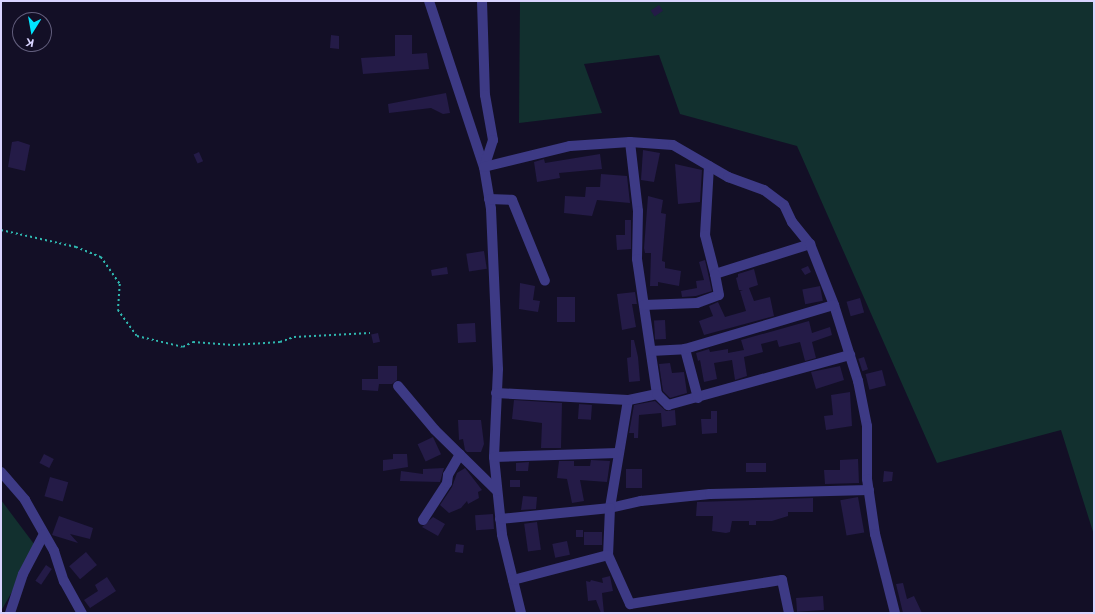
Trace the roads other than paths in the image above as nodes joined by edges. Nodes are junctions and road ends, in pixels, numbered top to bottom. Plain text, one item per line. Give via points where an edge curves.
1 (429, 1) edge
2 (482, 1) edge
3 (630, 142) junction
4 (709, 166) junction
5 (484, 167) junction
6 (489, 199) junction
7 (810, 244) junction
8 (715, 274) junction
9 (545, 281) dead end
10 (644, 305) junction
11 (834, 305) junction
12 (685, 349) junction
13 (651, 352) junction
14 (850, 355) junction
15 (398, 386) dead end
16 (496, 393) junction
17 (657, 394) junction
18 (698, 398) junction
19 (628, 400) junction
20 (618, 453) junction
21 (460, 454) junction
22 (494, 457) junction
23 (1, 472) edge
24 (869, 490) junction
25 (497, 491) junction
26 (610, 508) junction
27 (500, 519) junction
28 (423, 520) dead end
29 (44, 534) junction
30 (608, 555) junction
31 (513, 580) junction
32 (10, 613) edge
33 (82, 613) edge
34 (521, 613) edge
35 (788, 613) edge
36 (895, 613) edge

1 - 5 street
2 - 5 street via 486,95 493,140
3 - 4 street via 672,145
3 - 5 street via 570,146
3 - 10 street via 638,211 637,259
4 - 7 street via 728,177 776,197
4 - 8 street via 705,235
5 - 6 street
6 - 9 street via 512,200
6 - 16 street via 495,285 498,369
7 - 8 street
7 - 11 street
8 - 10 street via 719,295 697,303
10 - 13 street
11 - 12 street
11 - 14 street
12 - 13 street
12 - 18 street
13 - 17 street
14 - 18 street
14 - 24 street via 867,426
15 - 21 street via 435,430
16 - 19 street
16 - 22 street
17 - 18 street via 668,405
17 - 19 street
19 - 20 street
20 - 22 street
20 - 26 street
21 - 25 street
21 - 28 street
22 - 25 street
23 - 29 street via 26,500
24 - 26 street via 710,494 642,501
24 - 36 street via 875,534
25 - 27 street
26 - 27 street
26 - 30 street
27 - 31 street
29 - 32 street via 23,574
29 - 33 street via 64,581
30 - 31 street
30 - 35 street via 630,604 782,580
31 - 34 street

